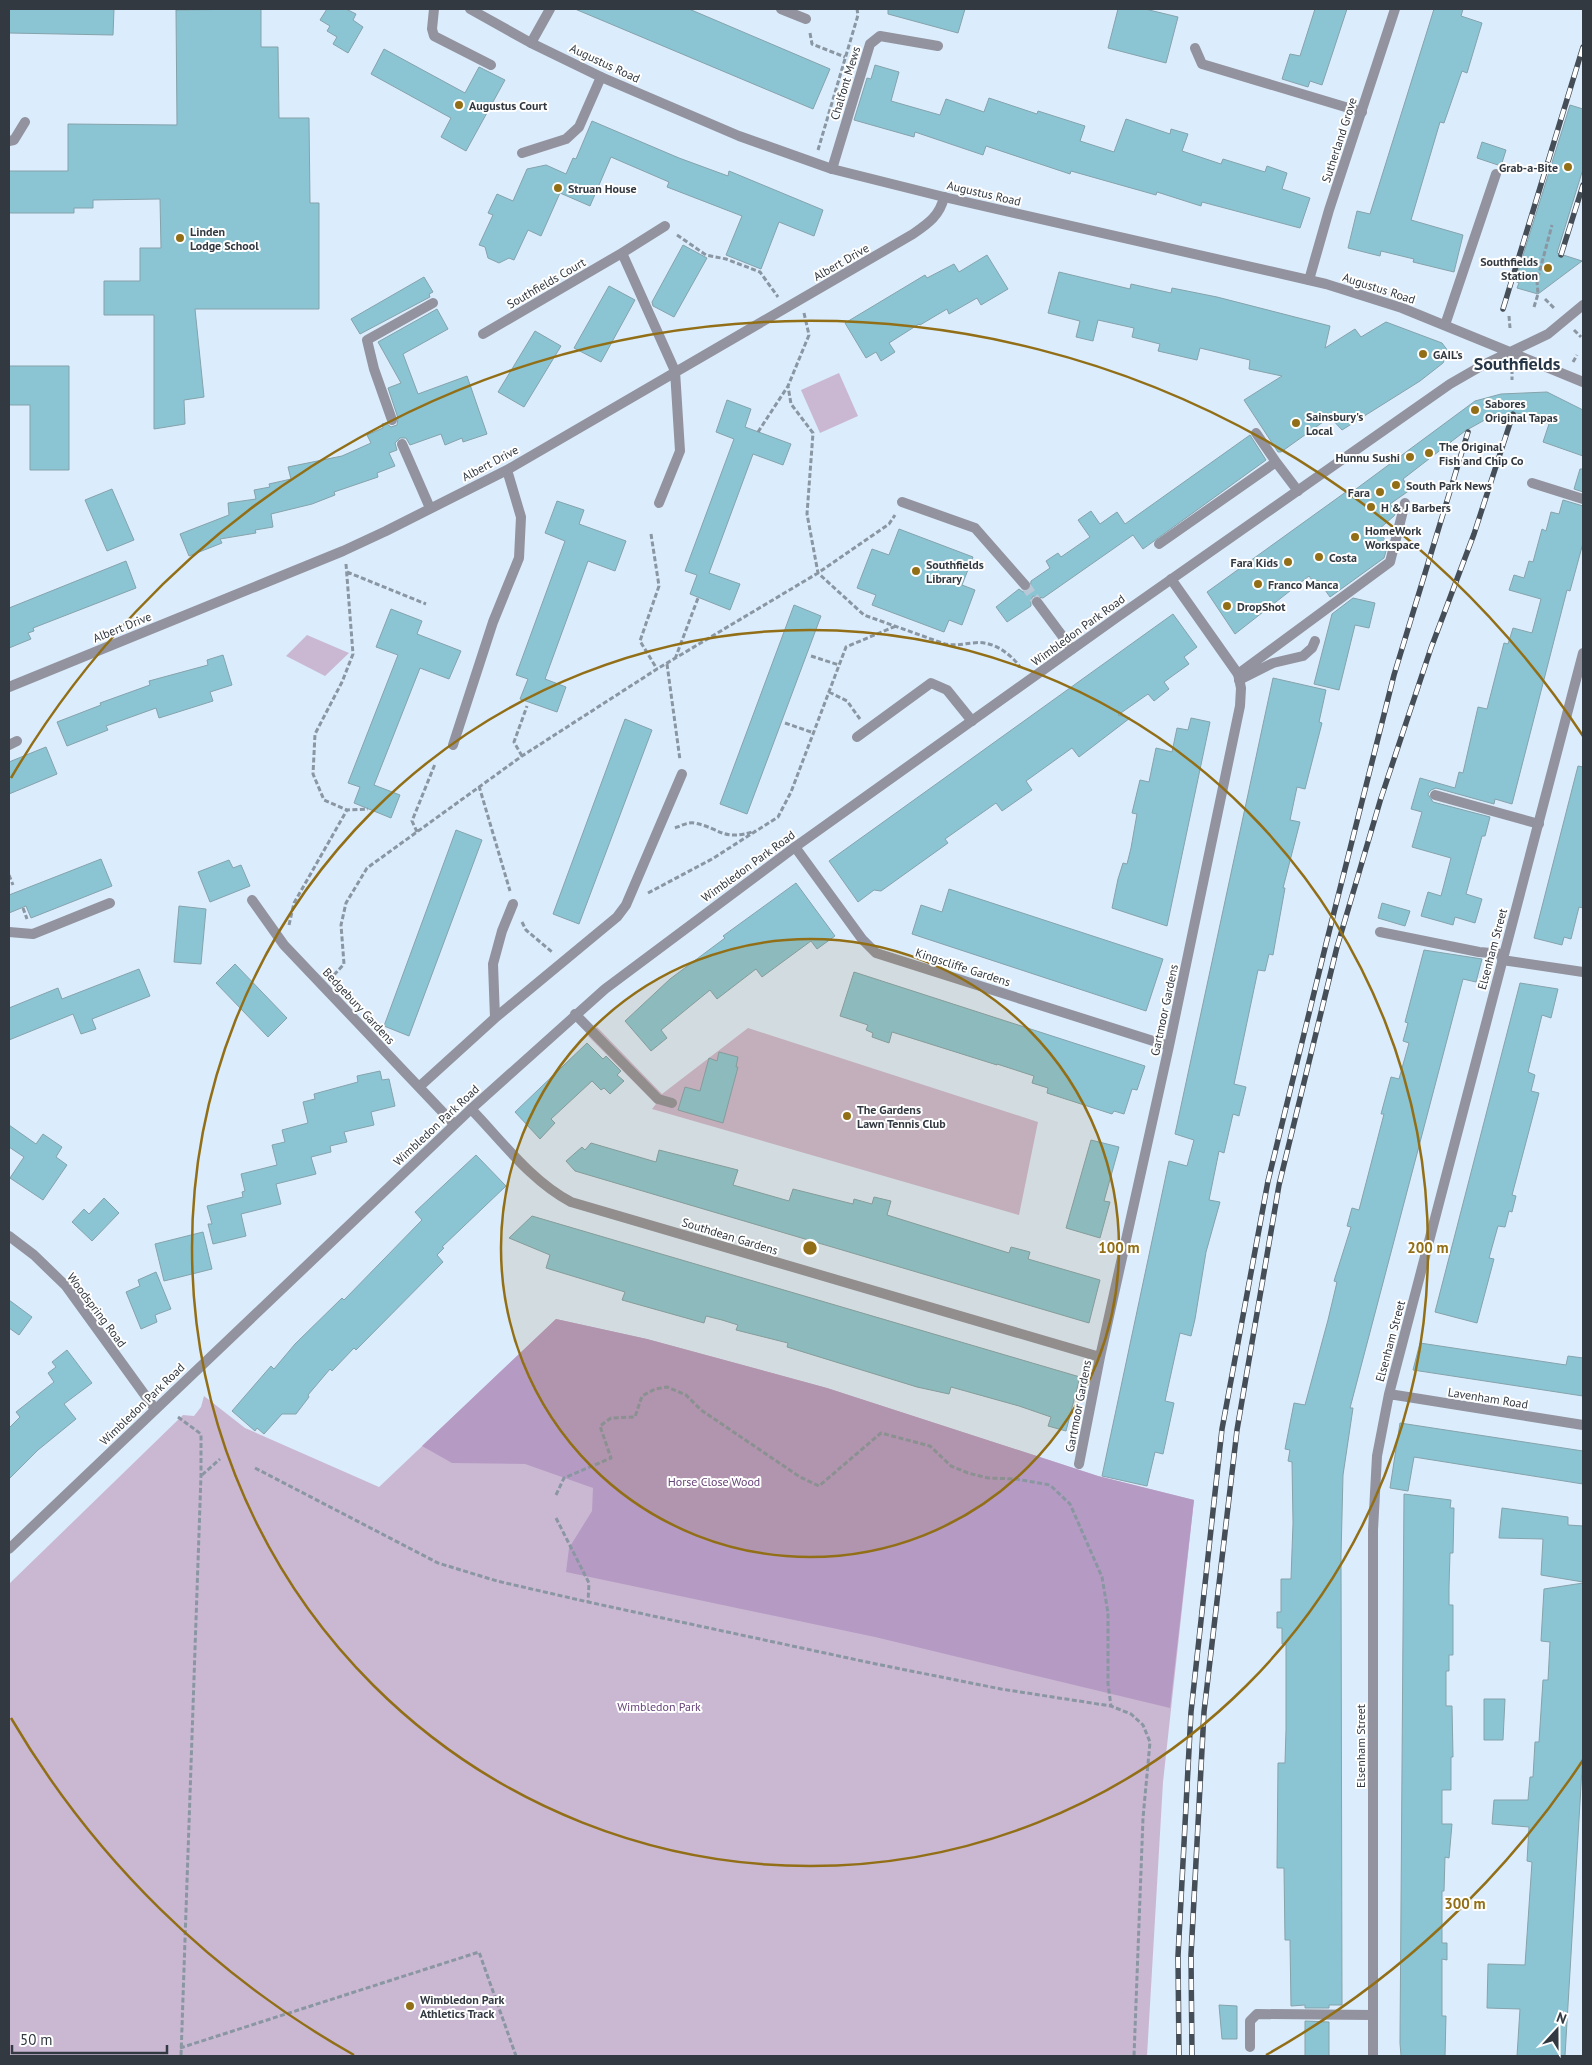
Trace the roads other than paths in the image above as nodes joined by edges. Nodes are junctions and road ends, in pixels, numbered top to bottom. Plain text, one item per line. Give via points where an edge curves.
1 (434, 9) edge
2 (470, 9) edge
3 (550, 9) edge
4 (781, 9) edge
5 (1395, 9) edge
6 (806, 19) road end
7 (531, 43) junction
8 (938, 46) dead end
9 (1196, 48) dead end
10 (491, 65) dead end
11 (601, 76) junction
12 (1362, 112) junction
13 (25, 122) dead end
14 (9, 142) edge
15 (522, 153) dead end
16 (832, 168) junction
17 (1496, 174) dead end
18 (944, 197) junction
19 (665, 226) road end
20 (622, 253) junction
21 (1309, 280) junction
22 (433, 303) dead end
23 (1583, 305) edge
24 (1445, 325) junction
25 (483, 334) dead end
26 (1511, 351) junction
27 (675, 371) junction
28 (1583, 382) edge
29 (392, 420) dead end
30 (1256, 433) dead end
31 (402, 444) dead end
32 (1276, 462) junction
33 (507, 470) junction
34 (1532, 483) dead end
35 (1298, 491) junction
36 (1583, 499) edge
37 (902, 502) road end
38 (1405, 503) dead end
39 (659, 504) dead end
40 (430, 508) junction
41 (1159, 544) dead end
42 (1171, 579) junction
43 (1025, 585) tunnel mouth
44 (1037, 602) tunnel mouth
45 (1315, 641) dead end
46 (1072, 649) junction
47 (1583, 653) edge
48 (1238, 677) junction
49 (9, 687) edge
50 (972, 721) junction
51 (857, 737) dead end
52 (453, 745) dead end
53 (682, 774) road end
54 (1435, 795) dead end
55 (1539, 824) junction
56 (795, 847) junction
57 (252, 900) dead end
58 (110, 903) dead end
59 (514, 904) road end
60 (9, 932) edge
61 (1380, 932) dead end
62 (1502, 957) junction
63 (1583, 972) edge
64 (575, 1014) junction
65 (495, 1018) junction
66 (1169, 1046) junction
67 (419, 1087) junction
68 (672, 1103) dead end
69 (471, 1108) junction
70 (454, 1124) junction
71 (9, 1236) edge
72 (1100, 1357) junction
73 (1389, 1394) junction
74 (155, 1409) junction
75 (1583, 1425) edge
76 (1079, 1464) dead end
77 (9, 1549) edge
78 (1373, 2014) junction
79 (1250, 2047) dead end
80 (1373, 2056) edge

1 - 10 street via 434,36
2 - 7 street, Augustus Road
3 - 7 street
4 - 6 street
5 - 12 street, Sutherland Grove
7 - 11 street, Augustus Road
8 - 16 street, Chalfont Mews via 880,36 870,44
9 - 12 street via 1202,64
11 - 15 street via 578,127 566,139
11 - 16 street, Augustus Road via 739,136
12 - 21 street, Sutherland Grove
13 - 14 street via 14,140
16 - 18 street, Augustus Road
17 - 24 street
18 - 21 street, Augustus Road
18 - 27 street, Albert Drive via 941,210 929,223
19 - 20 street, Southfields Court
20 - 25 street, Southfields Court
20 - 27 street
21 - 24 street, Augustus Road via 1373,298
22 - 29 street via 367,340
23 - 26 street, Wimbledon Park Road via 1548,334
24 - 26 street, Augustus Road
26 - 28 street, Augustus Road
26 - 35 street, Wimbledon Park Road via 1450,384
27 - 33 street, Albert Drive
27 - 39 street via 680,451
30 - 32 street
31 - 40 street
32 - 35 street
32 - 41 street
33 - 40 street, Albert Drive
33 - 52 street via 521,516 519,558
34 - 36 street
35 - 42 street, Wimbledon Park Road
37 - 43 street via 975,528
38 - 48 street via 1390,562
40 - 49 street, Albert Drive via 343,551
42 - 46 street, Wimbledon Park Road
42 - 48 street
44 - 46 street
45 - 48 street via 1303,656 1273,663
46 - 50 street, Wimbledon Park Road
47 - 55 street, Elsenham Street
48 - 66 street, Gartmoor Gardens via 1240,706
50 - 51 street via 946,690 931,683
50 - 56 street, Wimbledon Park Road
53 - 65 street via 626,905
54 - 55 street
55 - 62 street, Elsenham Street
56 - 64 street, Wimbledon Park Road
56 - 66 street, Kingscliffe Gardens via 876,953
57 - 67 street, Bedgebury Gardens via 284,945
58 - 60 street via 33,934
59 - 65 street via 493,964
61 - 62 street
62 - 63 street
62 - 73 street, Elsenham Street
64 - 68 street via 658,1099
64 - 69 street, Wimbledon Park Road
65 - 67 street
66 - 72 street, Gartmoor Gardens
67 - 70 street, Bedgebury Gardens
69 - 70 street, Wimbledon Park Road
69 - 72 street, Southdean Gardens via 540,1182 571,1202
70 - 74 street, Wimbledon Park Road
71 - 74 street, Woodspring Road via 66,1286
72 - 76 street, Gartmoor Gardens
73 - 75 street, Lavenham Road
73 - 78 street, Elsenham Street via 1373,1497
74 - 77 street, Wimbledon Park Road
78 - 79 street via 1257,2014 1250,2021
78 - 80 street, Elsenham Street

